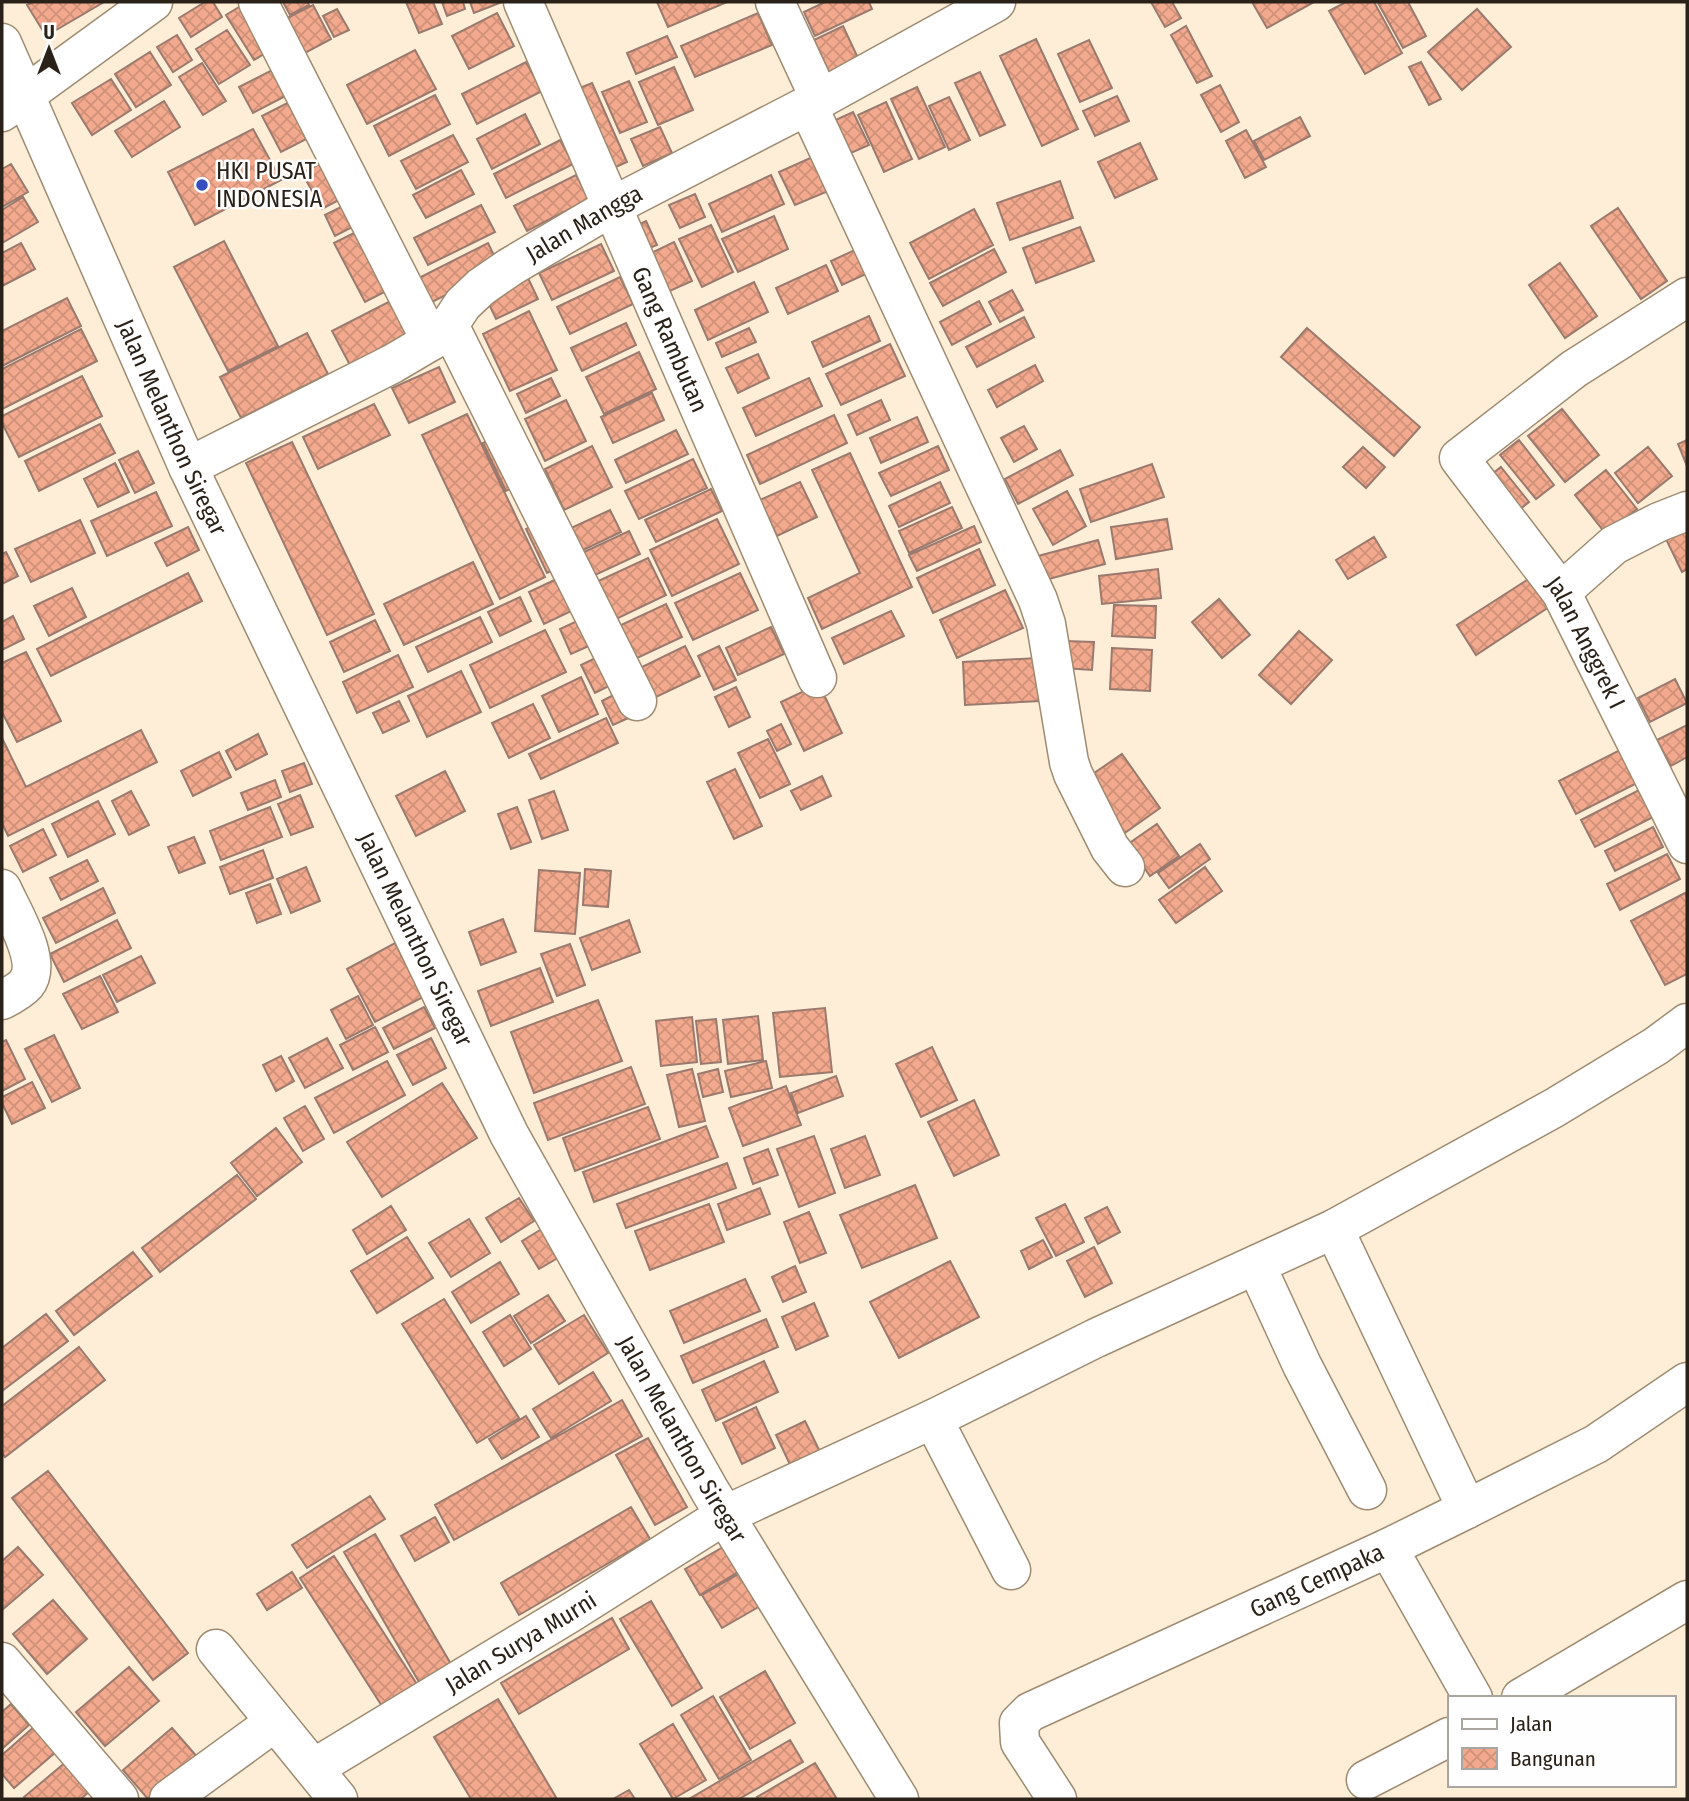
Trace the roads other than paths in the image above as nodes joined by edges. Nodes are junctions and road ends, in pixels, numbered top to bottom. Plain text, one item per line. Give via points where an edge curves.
1 (153, 2) edge
2 (258, 2) edge
3 (523, 2) edge
4 (775, 2) edge
5 (996, 2) edge
6 (2, 43) edge
7 (814, 102) junction
8 (13, 104) edge
9 (613, 206) junction
10 (1687, 297) edge
11 (440, 333) junction
12 (188, 467) junction
13 (1687, 511) edge
14 (1561, 592) junction
15 (817, 678) dead end
16 (637, 701) dead end
17 (1687, 844) edge
18 (1125, 867) dead end
19 (2, 889) edge
20 (2, 1000) edge
21 (1687, 1023) edge
22 (1334, 1229) junction
23 (1256, 1265) junction
24 (1687, 1382) edge
25 (933, 1419) junction
26 (1367, 1490) dead end
27 (1468, 1509) junction
28 (725, 1515) junction
29 (1388, 1548) junction
30 (1011, 1570) dead end
31 (1687, 1600) edge
32 (216, 1649) dead end
33 (2, 1662) edge
34 (1473, 1696) edge
35 (1524, 1696) edge
36 (275, 1722) junction
37 (1448, 1738) edge
38 (314, 1768) junction
39 (1366, 1780) dead end
40 (119, 1799) edge
41 (169, 1799) edge
42 (338, 1799) edge
43 (900, 1799) edge
44 (1057, 1799) edge

1 - 8 street
2 - 11 street
3 - 9 street, Gang Rambutan
4 - 7 street
5 - 7 street, Jalan Mangga
6 - 8 street, Jalan Melanthon Siregar
7 - 9 street, Jalan Mangga
7 - 18 street via 1038,600 1069,762 1110,848
8 - 12 street, Jalan Melanthon Siregar
9 - 11 street, Jalan Mangga via 481,287
9 - 15 street, Gang Rambutan
10 - 14 street, Jalan Anggrek I via 1574,369 1459,458
11 - 12 street, Jalan Mangga via 392,364
11 - 16 street
12 - 28 street, Jalan Melanthon Siregar via 509,1134
13 - 14 street via 1614,545
14 - 17 street, Jalan Anggrek I
19 - 20 street via 31,954 27,983
21 - 22 street, Jalan Surya Murni via 1554,1108
22 - 23 street, Jalan Surya Murni
22 - 27 street
23 - 25 street, Jalan Surya Murni
23 - 26 street
24 - 27 street, Gang Cempaka via 1596,1444
25 - 28 street, Jalan Surya Murni
25 - 30 street
27 - 29 street, Gang Cempaka
28 - 38 street, Jalan Surya Murni
28 - 43 street, Jalan Melanthon Siregar
29 - 34 street
29 - 44 street, Gang Cempaka via 1030,1712 1018,1723 1020,1742
31 - 35 street
32 - 36 street
33 - 40 street
36 - 38 street
36 - 41 street
37 - 39 street
38 - 42 street

